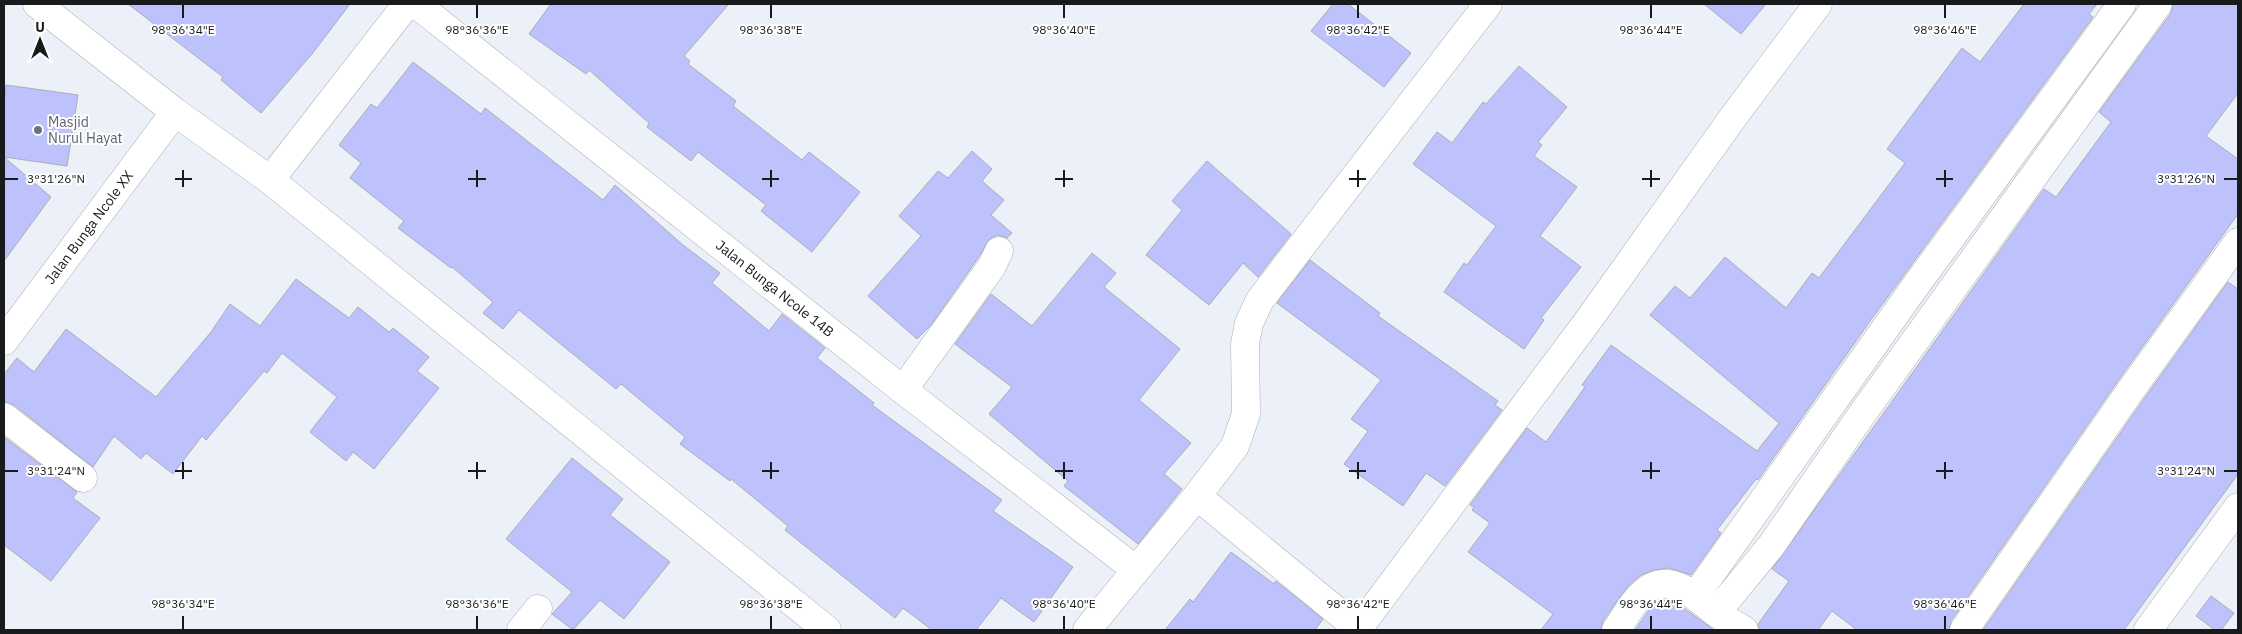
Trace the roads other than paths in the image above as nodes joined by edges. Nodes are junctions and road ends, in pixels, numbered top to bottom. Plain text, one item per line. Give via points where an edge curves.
1 (37, 4) edge
2 (407, 4) edge
3 (416, 4) edge
4 (1488, 4) edge
5 (1818, 4) edge
6 (2122, 4) edge
7 (2158, 4) edge
8 (2047, 106) junction
9 (175, 112) junction
10 (2070, 124) junction
11 (270, 180) junction
12 (2238, 242) edge
13 (999, 250) dead end
14 (4, 341) edge
15 (903, 390) junction
16 (4, 417) edge
17 (83, 478) dead end
18 (1197, 496) junction
19 (2238, 507) edge
20 (1136, 570) junction
21 (1706, 604) junction
22 (538, 609) dead end
23 (1359, 629) edge
24 (521, 630) edge
25 (827, 630) edge
26 (1087, 630) edge
27 (1616, 630) edge
28 (1744, 630) edge
29 (1964, 630) edge
30 (2148, 630) edge

1 - 9 street
2 - 11 street
3 - 15 street, Jalan Bunga Ncole 14B
4 - 18 street via 1260,300 1249,323 1245,344 1246,414 1235,446
5 - 23 street
6 - 8 street
7 - 10 street
8 - 10 street
8 - 21 street via 1914,288
9 - 11 street
9 - 14 street, Jalan Bunga Ncole XX
10 - 21 street via 1771,546
11 - 25 street
12 - 29 street
13 - 15 street via 992,266
15 - 20 street, Jalan Bunga Ncole 14B
16 - 17 street
18 - 20 street
18 - 23 street
19 - 30 street
20 - 26 street
21 - 27 street via 1668,583 1651,587 1639,596
21 - 28 street
22 - 24 street

